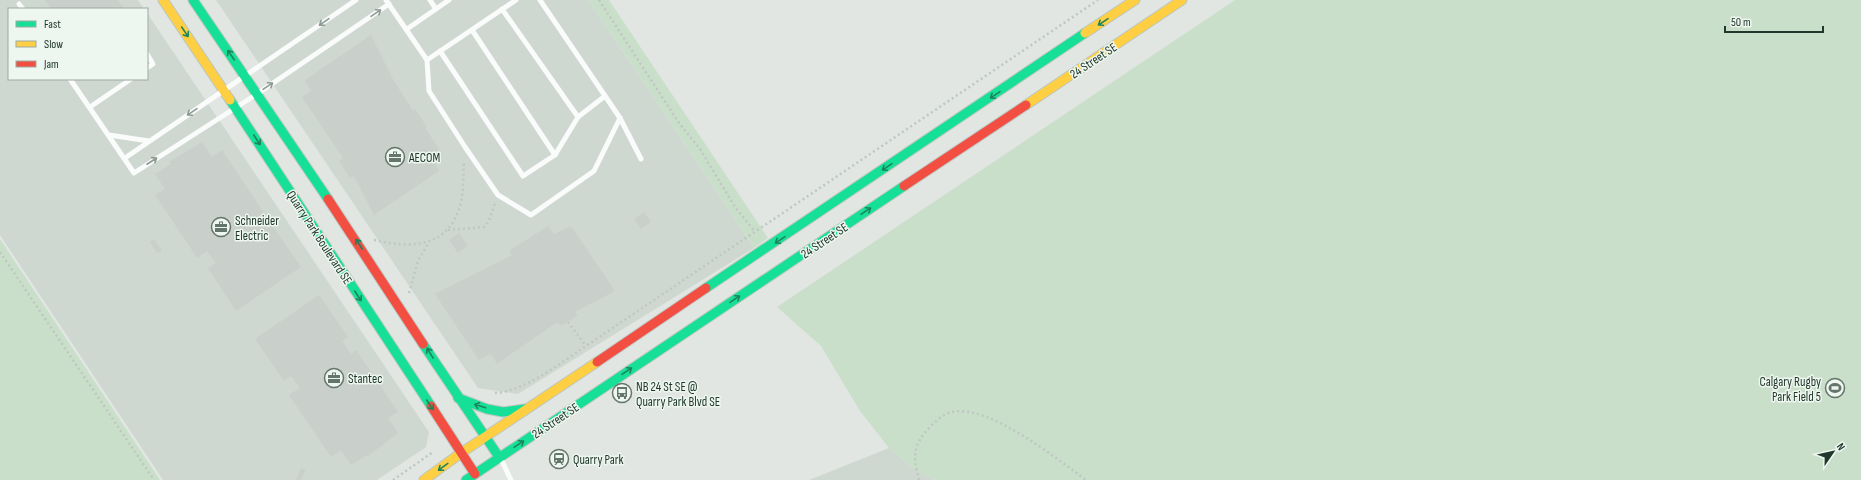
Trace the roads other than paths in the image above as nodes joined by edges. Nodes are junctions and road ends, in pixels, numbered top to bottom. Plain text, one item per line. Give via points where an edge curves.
1 (163, 0) edge
2 (193, 0) edge
3 (356, 0) edge
4 (430, 0) edge
5 (449, 0) edge
6 (516, 0) edge
7 (540, 0) edge
8 (1135, 0) edge
9 (1182, 0) edge
10 (388, 2) edge
11 (436, 9) junction
12 (502, 9) junction
13 (407, 29) junction
14 (472, 30) junction
15 (440, 51) junction
16 (148, 56) edge
17 (427, 60) junction
18 (148, 67) edge
19 (246, 77) junction
20 (71, 80) edge
21 (130, 80) edge
22 (224, 90) junction
23 (257, 94) junction
24 (605, 96) junction
25 (90, 107) junction
26 (235, 107) junction
27 (578, 117) junction
28 (620, 118) junction
29 (109, 135) junction
30 (149, 141) junction
31 (555, 155) junction
32 (125, 158) junction
33 (641, 159) dead end
34 (458, 398) junction
35 (529, 408) junction
36 (486, 437) junction
37 (461, 453) junction
38 (499, 457) junction
39 (477, 475) junction
40 (424, 480) edge
41 (466, 480) edge
42 (511, 480) edge

1 -> 22 main road, Quarry Park Boulevard SE
19 -> 2 main road, Quarry Park Boulevard SE
3 -> 19 lane
4 - 11 lane
5 - 11 lane
6 - 12 lane
7 - 24 lane
8 -> 35 main road, 24 Street SE
38 -> 9 main road, 24 Street SE
10 - 13 lane
23 -> 10 lane
11 - 13 lane
12 - 14 lane
12 - 27 lane
13 - 17 lane
14 - 15 lane
14 - 31 lane
15 - 17 lane
15 - 31 lane via 523,176
16 - 18 lane via 153,64
17 - 28 lane via 429,91 465,147 498,195 531,215 594,171
19 - 22 lane
19 - 23 main road, Quarry Park Boulevard SE
20 - 25 lane
21 - 25 lane
22 - 26 main road, Quarry Park Boulevard SE
22 -> 30 lane
23 - 26 lane
34 -> 23 main road, Quarry Park Boulevard SE via 366,255
24 - 27 lane
24 - 28 lane
25 - 29 lane
32 -> 26 lane via 134,173
26 -> 37 main road, Quarry Park Boulevard SE
27 - 31 lane
28 - 33 lane
29 - 30 lane
29 - 32 lane
30 - 32 lane
35 -> 34 main road via 503,412
34 - 36 main road, Quarry Park Boulevard SE
35 - 36 main road, 24 Street SE
36 - 37 main road, 24 Street SE
36 - 38 main road, Quarry Park Boulevard SE
37 - 39 main road, Quarry Park Boulevard SE
37 -> 40 main road, 24 Street SE
38 - 39 main road, 24 Street SE
38 - 42 lane
39 - 41 main road, 24 Street SE

